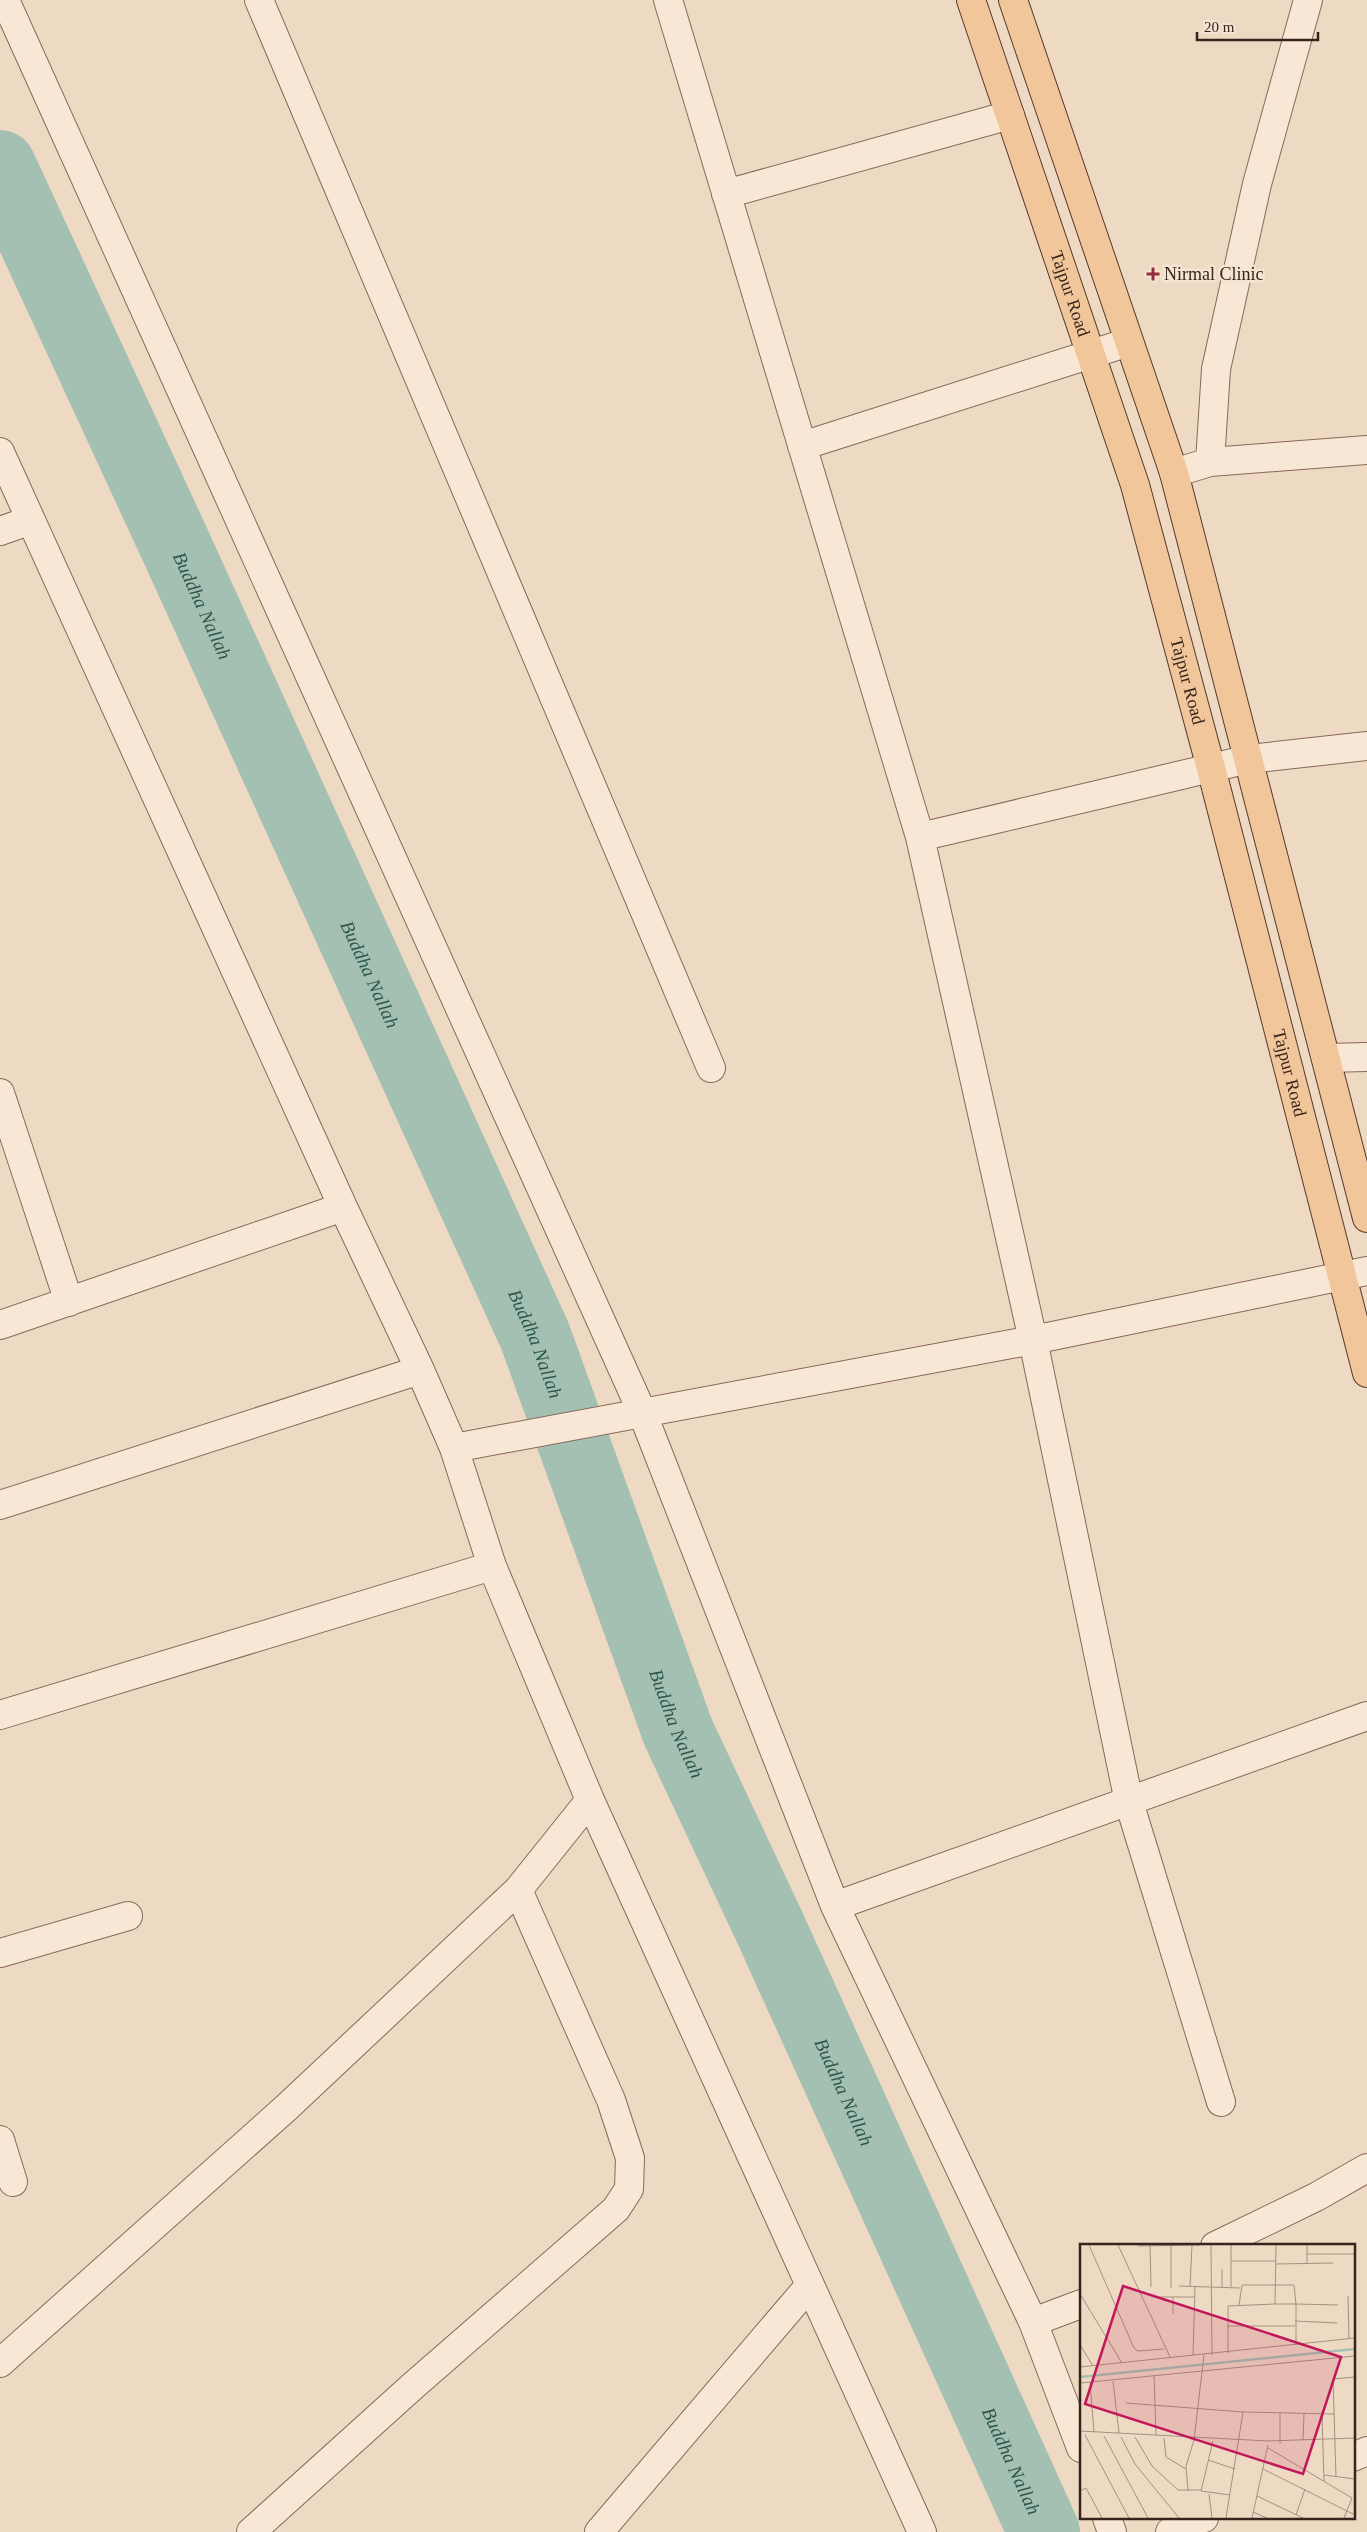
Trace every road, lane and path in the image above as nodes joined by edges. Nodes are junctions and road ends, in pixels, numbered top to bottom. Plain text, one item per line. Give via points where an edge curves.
1 (5, 0) edge
2 (971, 0) edge
3 (1013, 0) edge
4 (1308, 0) edge
5 (672, 1) edge
6 (266, 2) edge
7 (1010, 115) junction
8 (726, 194) junction
9 (1129, 342) junction
10 (1091, 354) junction
11 (802, 446) junction
12 (1367, 450) edge
13 (0, 452) edge
14 (1210, 462) junction
15 (1174, 474) junction
16 (31, 520) junction
17 (0, 531) edge
18 (1367, 746) edge
19 (1249, 759) junction
20 (1211, 768) junction
21 (920, 836) junction
22 (1367, 1057) edge
23 (1326, 1058) junction
24 (711, 1068) dead end
25 (0, 1093) edge
26 (343, 1207) junction
27 (1367, 1218) edge
28 (1354, 1273) edge
29 (69, 1302) junction
30 (0, 1325) edge
31 (1033, 1340) junction
32 (420, 1370) junction
33 (1367, 1373) edge
34 (629, 1414) junction
35 (454, 1448) junction
36 (0, 1505) edge
37 (492, 1566) junction
38 (0, 1715) edge
39 (1367, 1716) edge
40 (590, 1800) junction
41 (1129, 1802) junction
42 (518, 1890) junction
43 (835, 1906) junction
44 (128, 1916) dead end
45 (0, 1953) edge
46 (1221, 2102) dead end
47 (0, 2140) edge
48 (1367, 2168) edge
49 (13, 2182) dead end
50 (1219, 2244) edge
51 (810, 2285) junction
52 (1080, 2304) edge
53 (1033, 2322) junction
54 (0, 2363) edge
55 (1080, 2445) edge
56 (1367, 2451) edge
57 (1354, 2457) edge
58 (1108, 2520) edge
59 (1199, 2520) edge
60 (251, 2532) edge
61 (599, 2532) edge
62 (922, 2532) edge
63 (1112, 2532) edge
64 (1170, 2532) edge

1 - 34 street
2 - 7 main road, Tajpur Road
3 - 9 main road
4 - 14 street via 1257,184 1216,368
5 - 8 street
6 - 24 street
7 - 8 street
7 - 10 main road, Tajpur Road
8 - 11 street
9 - 10 street
9 - 15 main road
10 - 11 street
10 - 20 main road, Tajpur Road via 1136,485
11 - 21 street
12 - 14 street
13 - 16 street
14 - 15 street
15 - 19 main road
16 - 17 street
16 - 26 street
18 - 19 street
19 - 20 street
19 - 23 main road
20 - 21 street
20 - 28 main road, Tajpur Road
21 - 31 street
22 - 23 street
23 - 27 main road
25 - 29 street
26 - 29 street
26 - 32 street
28 - 31 street
28 - 33 main road, Tajpur Road
29 - 30 street
31 - 34 street
31 - 41 street
32 - 35 street
32 - 36 street
34 - 35 street
34 - 43 street
35 - 37 street
37 - 38 street
37 - 40 street
39 - 41 street
40 - 42 street
40 - 51 street
41 - 43 street
41 - 46 street
42 - 54 street via 286,2108
42 - 60 street via 611,2100 630,2158 629,2189 616,2209
43 - 53 street
44 - 45 street
47 - 49 street
48 - 50 street
51 - 61 street
51 - 62 street
52 - 53 street
53 - 55 street
56 - 57 street
58 - 63 street
59 - 64 street

